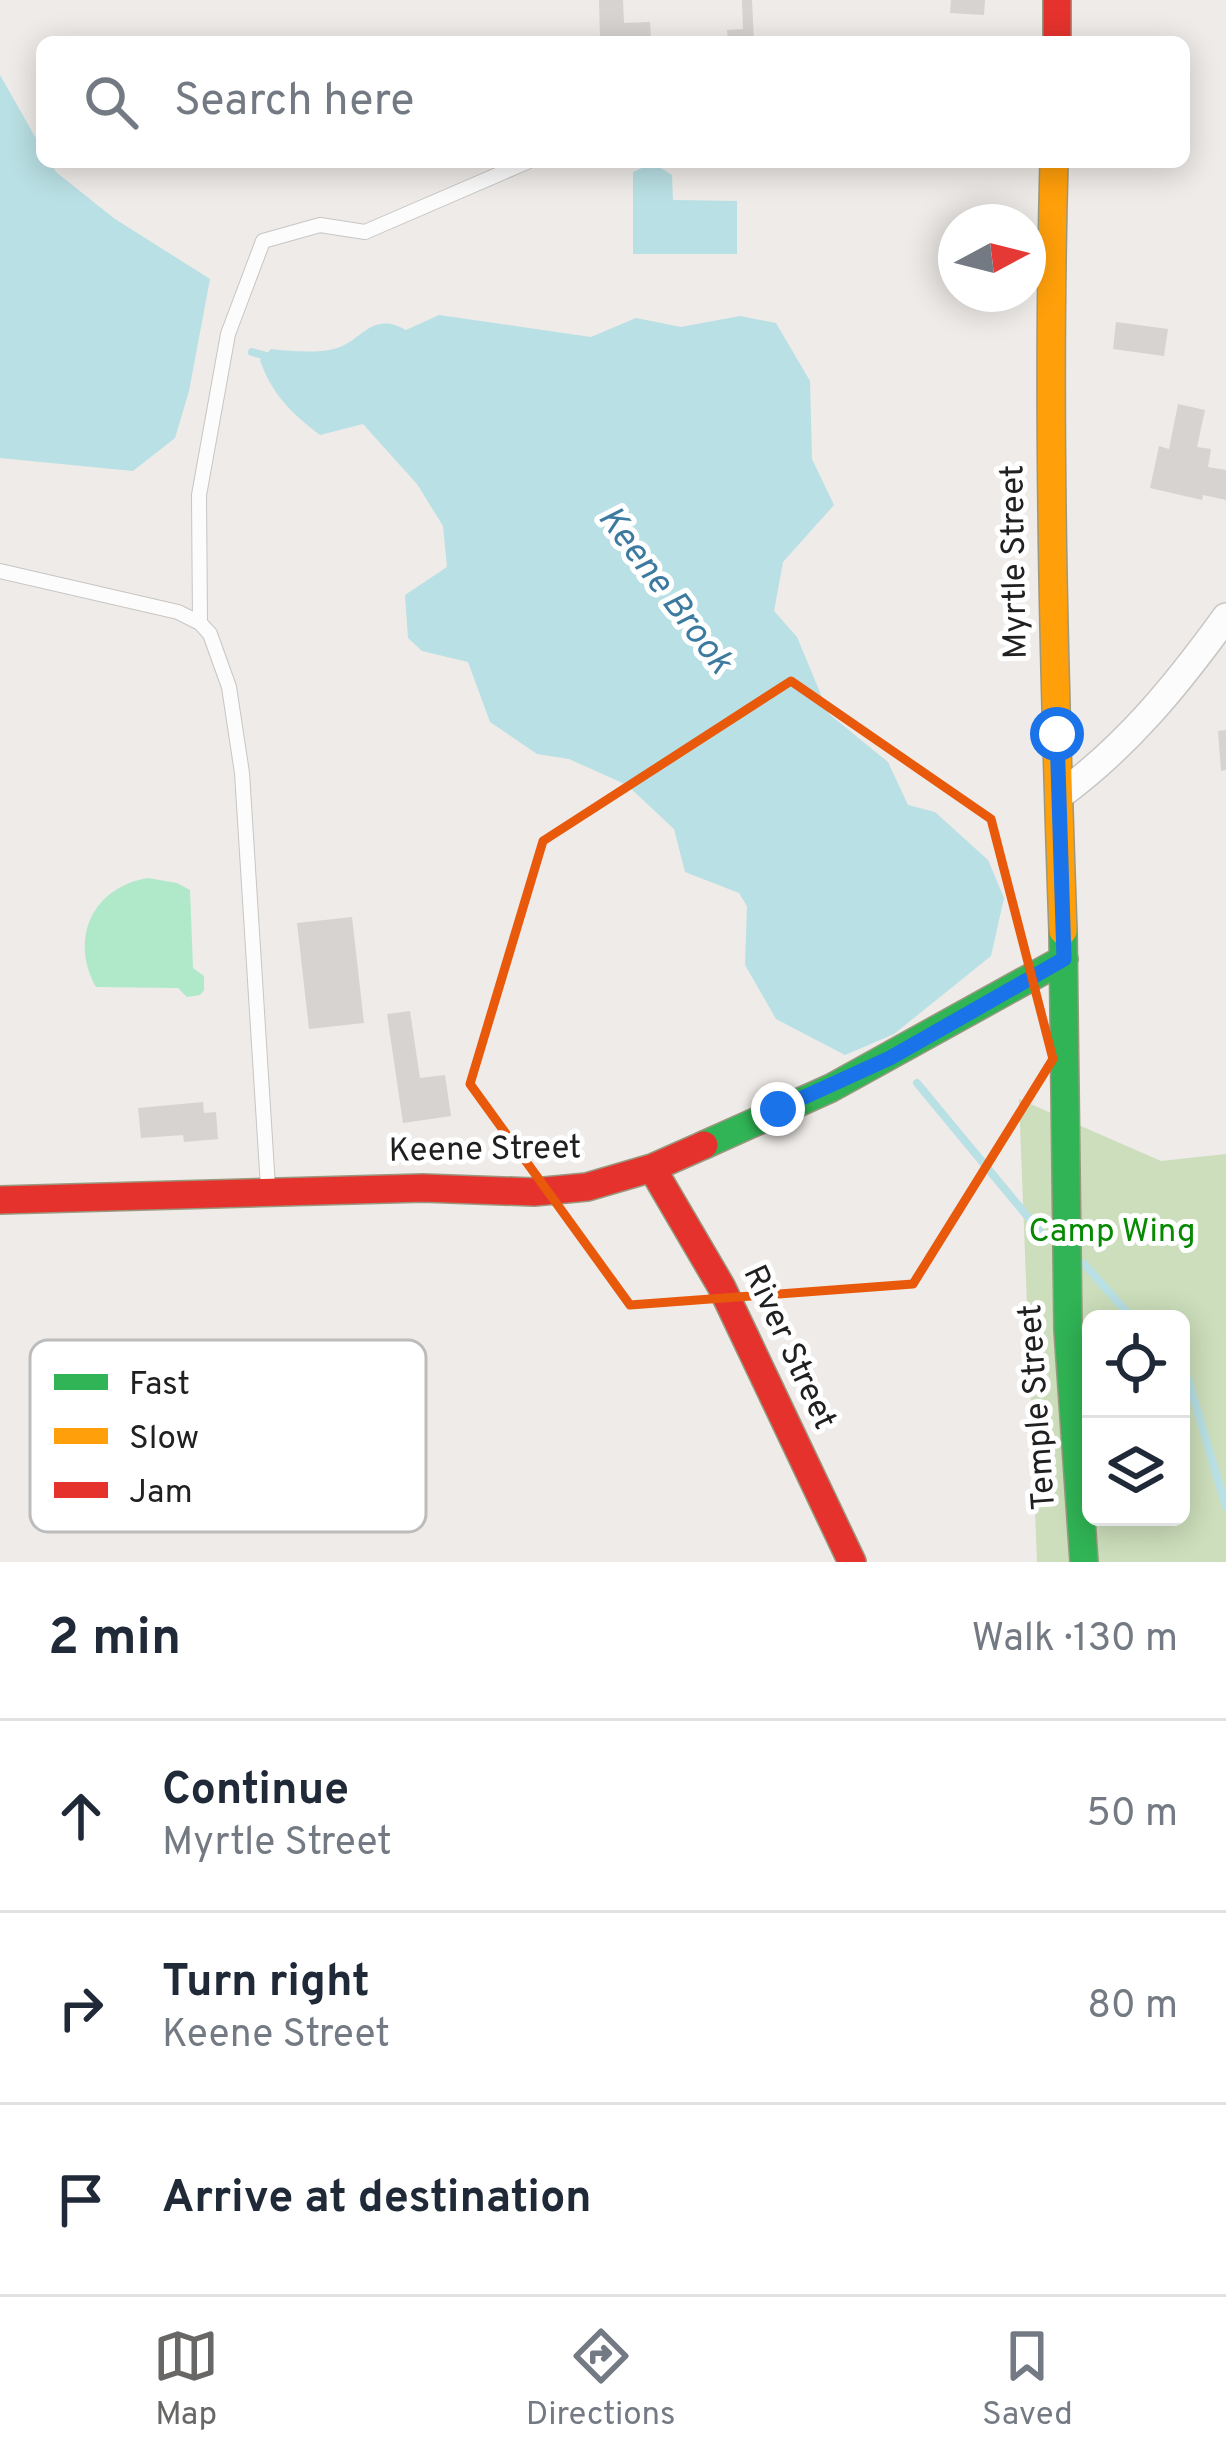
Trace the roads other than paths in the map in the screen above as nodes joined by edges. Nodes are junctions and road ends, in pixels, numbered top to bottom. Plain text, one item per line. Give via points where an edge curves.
1 (1057, 0) edge
2 (1057, 36) edge
3 (512, 168) edge
4 (1054, 168) edge
5 (0, 571) edge
6 (1226, 616) edge
7 (200, 623) junction
8 (1059, 796) junction
9 (1064, 959) junction
10 (652, 1168) junction
11 (269, 1194) junction
12 (0, 1200) edge
13 (852, 1562) edge
14 (1084, 1562) edge

1 - 2 street
3 - 7 lane via 364,232 320,225 263,241 228,334 199,495
4 - 8 street, Myrtle Street via 1049,505
5 - 7 lane
6 - 8 street via 1154,714
7 - 11 lane via 229,687 242,773
8 - 9 street, Myrtle Street
9 - 10 street, Keene Street via 851,1078
9 - 14 street, Temple Street via 1068,1330
10 - 11 street, Keene Street via 534,1192
10 - 13 street, River Street via 721,1286
11 - 12 street, Keene Street

